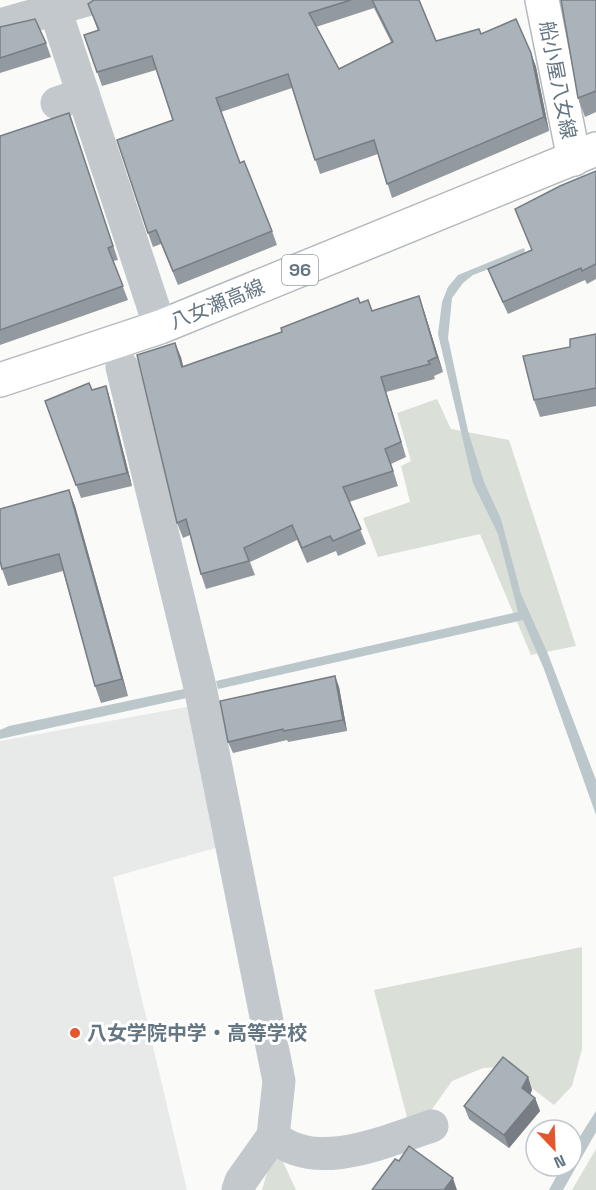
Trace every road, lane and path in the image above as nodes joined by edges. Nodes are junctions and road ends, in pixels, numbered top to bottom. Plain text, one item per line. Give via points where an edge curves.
1 (87, 0) edge
2 (542, 0) edge
3 (54, 5) edge
4 (0, 25) edge
5 (585, 154) edge
6 (160, 327) junction
7 (122, 367) dead end
8 (0, 380) edge
9 (432, 1126) dead end
10 (273, 1136) junction
11 (237, 1190) edge

1 - 3 street
2 - 5 main road, 船小屋八女線
3 - 4 street
3 - 6 street via 70,99
5 - 6 main road, 八女瀬高線 / 96
6 - 8 main road, 八女瀬高線 / 96
7 - 10 street via 200,687 262,991 279,1082
9 - 10 street via 363,1149 320,1154 282,1144
10 - 11 street

